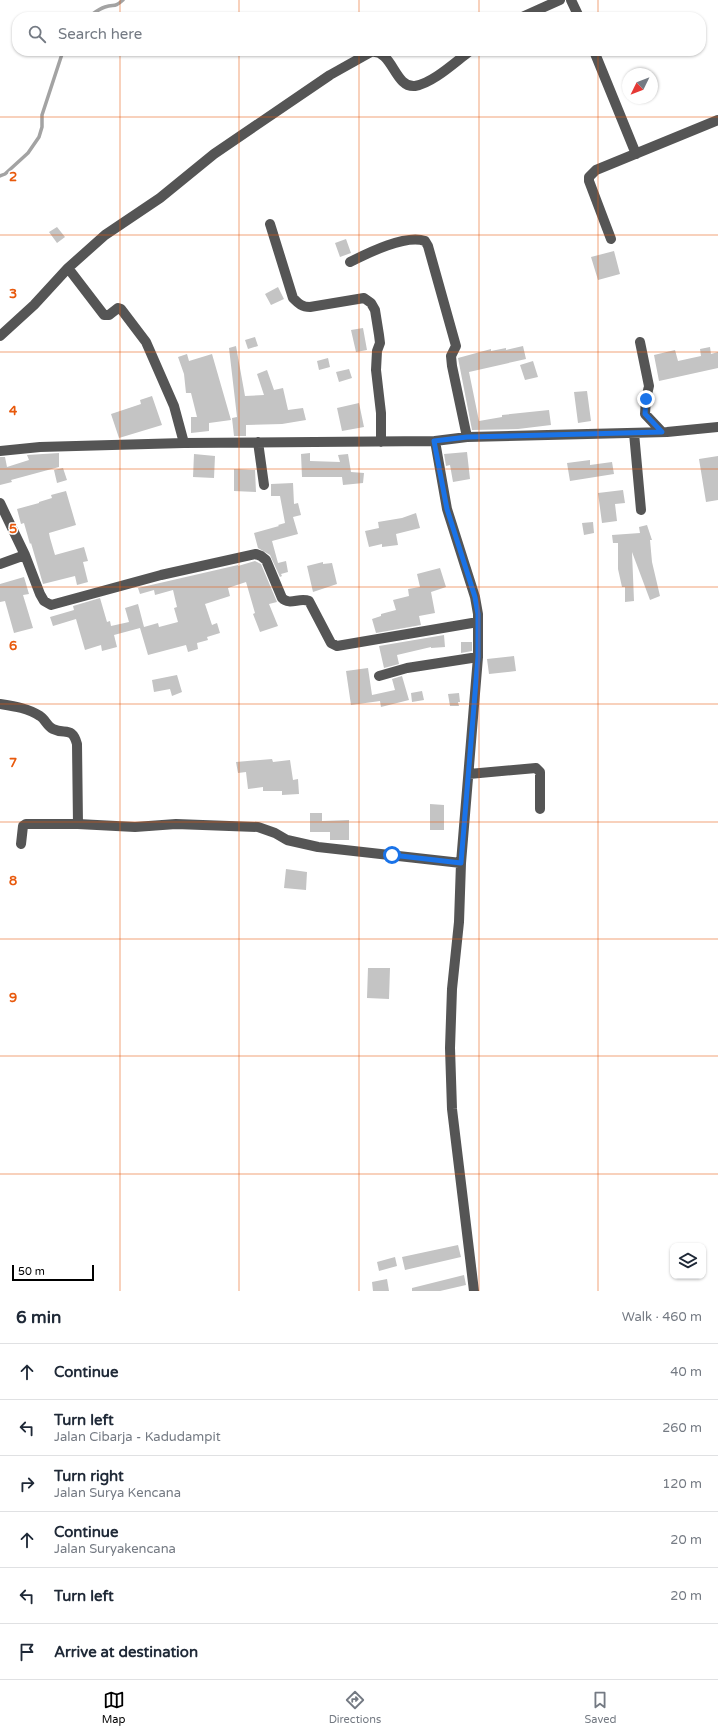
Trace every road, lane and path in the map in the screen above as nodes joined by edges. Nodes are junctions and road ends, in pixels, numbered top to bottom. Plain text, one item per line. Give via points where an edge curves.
1 (560, 0) edge
2 (571, 0) edge
3 (533, 12) edge
4 (577, 12) edge
5 (363, 56) edge
6 (384, 56) edge
7 (463, 56) edge
8 (596, 56) edge
9 (718, 120) edge
10 (636, 154) junction
11 (270, 224) dead end
12 (611, 239) dead end
13 (350, 262) dead end
14 (68, 268) junction
15 (0, 336) edge
16 (640, 342) dead end
17 (718, 427) edge
18 (662, 432) junction
19 (634, 433) junction
20 (467, 437) junction
21 (434, 441) junction
22 (258, 442) junction
23 (381, 442) junction
24 (184, 443) junction
25 (0, 451) edge
26 (264, 485) dead end
27 (0, 502) edge
28 (641, 510) dead end
29 (25, 555) junction
30 (0, 564) edge
31 (478, 622) junction
32 (478, 657) junction
33 (379, 676) dead end
34 (0, 704) edge
35 (470, 774) junction
36 (540, 809) dead end
37 (78, 824) junction
38 (20, 844) dead end
39 (461, 863) junction
40 (474, 1291) edge

1 - 3 street
2 - 4 street
5 - 14 street via 348,63 214,154 160,198 105,235
6 - 7 street via 404,84 412,86 430,80
8 - 10 street
9 - 10 street
10 - 12 street via 596,170 589,177
11 - 23 street via 293,298 299,304 310,307 364,298 371,303 379,339 376,370 381,413
13 - 20 street via 400,241 416,238 425,241 456,346 451,356 452,366
14 - 15 street via 34,305
14 - 24 street via 104,315 121,309 146,342 174,406
16 - 18 street via 649,386 645,414
17 - 18 street
18 - 19 street
19 - 20 street
19 - 28 street
20 - 21 street
21 - 23 street
21 - 31 street via 447,509 475,597
22 - 23 street
22 - 24 street
22 - 26 street
24 - 25 street via 40,447
27 - 29 street
29 - 30 street
29 - 31 street via 40,594 44,601 51,605 161,575 256,554 266,560 284,601 309,601 331,643 337,646
31 - 32 street
32 - 33 street via 435,663
32 - 35 street
34 - 37 street via 22,708 38,715 55,730 70,732 76,738
35 - 36 street via 536,768 540,772
35 - 39 street
37 - 38 street via 26,824 23,826
37 - 39 street via 135,827 176,824 258,827 299,844
39 - 40 street via 450,1056 452,1109

